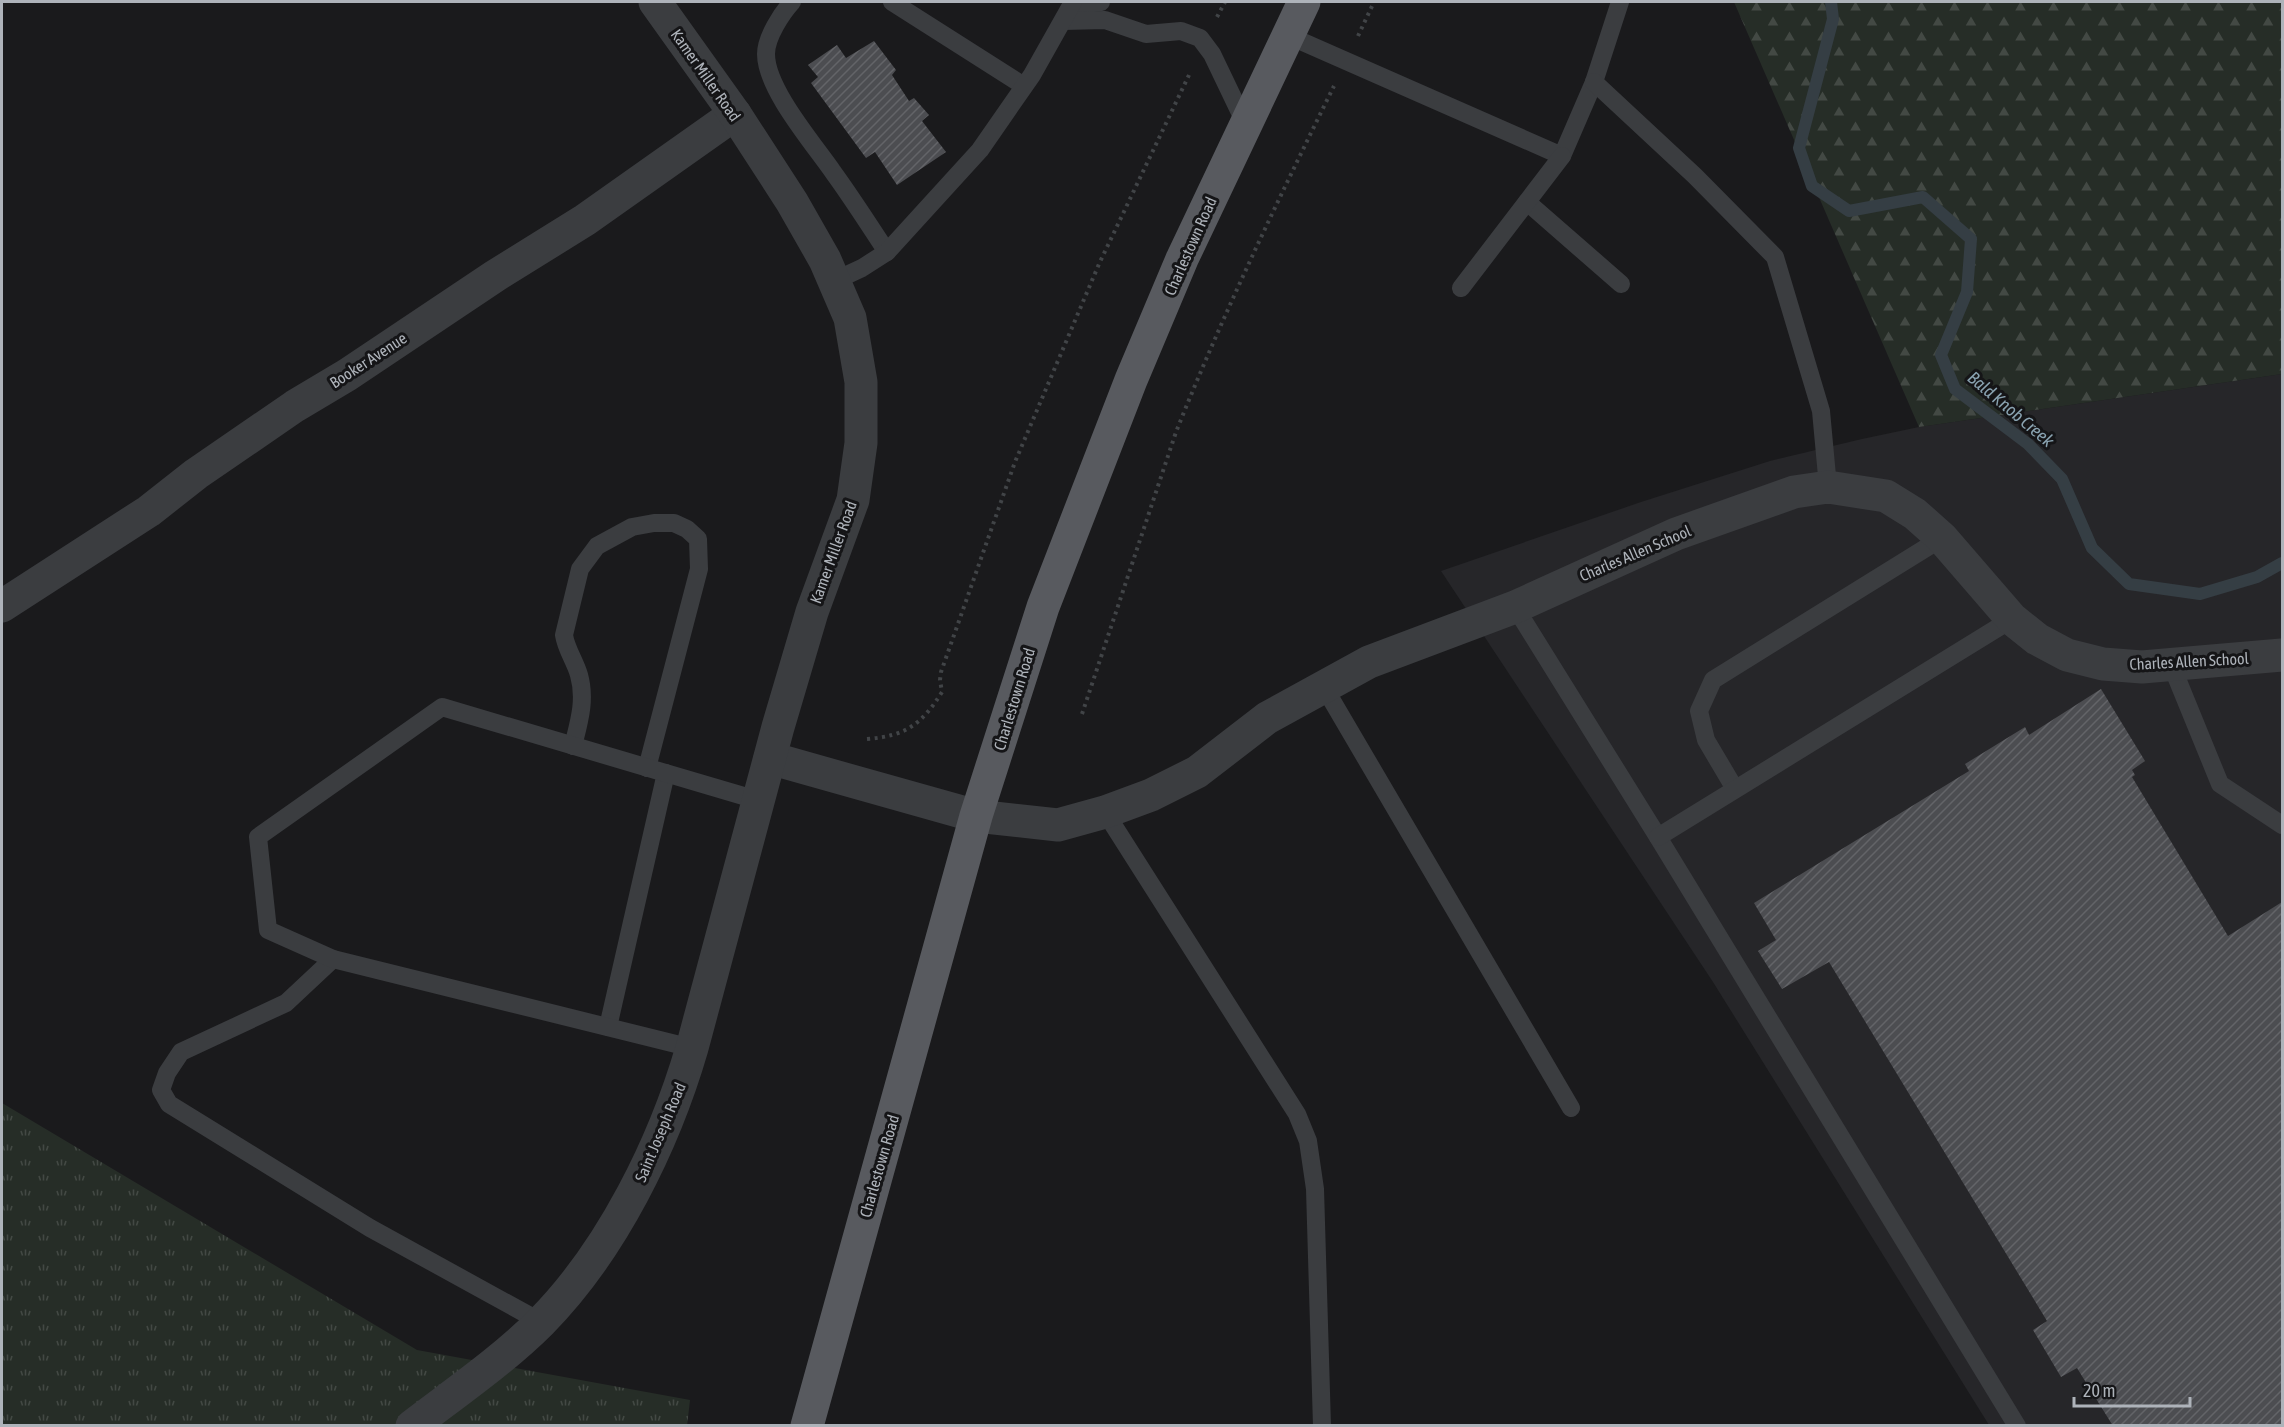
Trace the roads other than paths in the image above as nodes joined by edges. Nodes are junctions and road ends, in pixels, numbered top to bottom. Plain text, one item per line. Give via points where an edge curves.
1 (655, 2) edge
2 (792, 2) edge
3 (1101, 2) edge
4 (1304, 2) edge
5 (1620, 2) edge
6 (902, 4) edge
7 (1069, 9) edge
8 (1287, 35) junction
9 (1594, 82) junction
10 (1024, 86) junction
11 (735, 114) junction
12 (1245, 125) junction
13 (1563, 156) junction
14 (1527, 202) junction
15 (887, 252) junction
16 (834, 281) junction
17 (1621, 284) dead end
18 (1461, 288) dead end
19 (1828, 487) junction
20 (1942, 537) junction
21 (2, 606) edge
22 (1515, 607) junction
23 (2012, 619) junction
24 (2283, 655) edge
25 (2171, 664) junction
26 (1324, 687) junction
27 (573, 746) junction
28 (770, 758) junction
29 (647, 768) junction
30 (666, 773) junction
31 (1735, 789) junction
32 (757, 800) junction
33 (1105, 812) junction
34 (976, 816) junction
35 (2282, 824) edge
36 (1658, 837) junction
37 (333, 959) junction
38 (608, 1027) junction
39 (692, 1048) junction
40 (1571, 1108) dead end
41 (541, 1322) junction
42 (412, 1425) edge
43 (807, 1425) edge
44 (1322, 1425) edge
45 (2017, 1425) edge

1 - 11 street, Kamer Miller Road
2 - 15 lane via 775,28 766,53 770,72 788,109
3 - 7 lane
4 - 8 main road, Charlestown Road
5 - 9 lane
6 - 10 lane
7 - 10 lane
7 - 12 lane via 1146,34 1191,33 1212,54
8 - 12 main road, Charlestown Road
8 - 13 lane
9 - 13 lane
9 - 19 lane via 1776,257 1821,411
10 - 15 lane via 980,150
11 - 16 street, Kamer Miller Road via 792,202
11 - 21 street, Booker Avenue via 585,220 295,406 149,511
12 - 34 main road, Charlestown Road via 1131,380 1059,564
13 - 14 lane
14 - 17 lane
14 - 18 lane
15 - 16 lane
16 - 28 street, Kamer Miller Road via 850,318 861,382 861,443 853,500 812,612
19 - 20 street, Charles Allen School via 1886,496
19 - 22 street, Charles Allen School via 1794,492 1676,534
20 - 23 street, Charles Allen School
20 - 31 lane via 1713,680 1699,711 1706,740
22 - 26 street, Charles Allen School via 1369,663
22 - 36 lane
23 - 25 street, Charles Allen School via 2037,639 2067,655 2103,664
23 - 31 lane
24 - 25 street, Charles Allen School
25 - 35 lane via 2220,784
26 - 33 street, Charles Allen School via 1267,718 1197,772
26 - 40 lane
27 - 29 lane
27 - 29 lane via 582,691 564,635 580,569 597,546 632,527 674,523 698,539 699,569
27 - 37 lane via 442,707 258,837 268,930
28 - 32 street, Saint Joseph Road
28 - 34 street
29 - 30 lane
30 - 32 lane
30 - 38 lane
31 - 36 lane
32 - 39 street, Saint Joseph Road
33 - 34 street, Charles Allen School via 1058,825
33 - 44 lane via 1298,1114 1308,1141 1315,1189
34 - 43 main road, Charlestown Road
36 - 45 lane
37 - 38 lane
37 - 41 lane via 286,1004 181,1052 161,1090 169,1104 360,1222
38 - 39 lane
39 - 41 street, Saint Joseph Road via 655,1150 624,1210 586,1268
41 - 42 street, Saint Joseph Road

